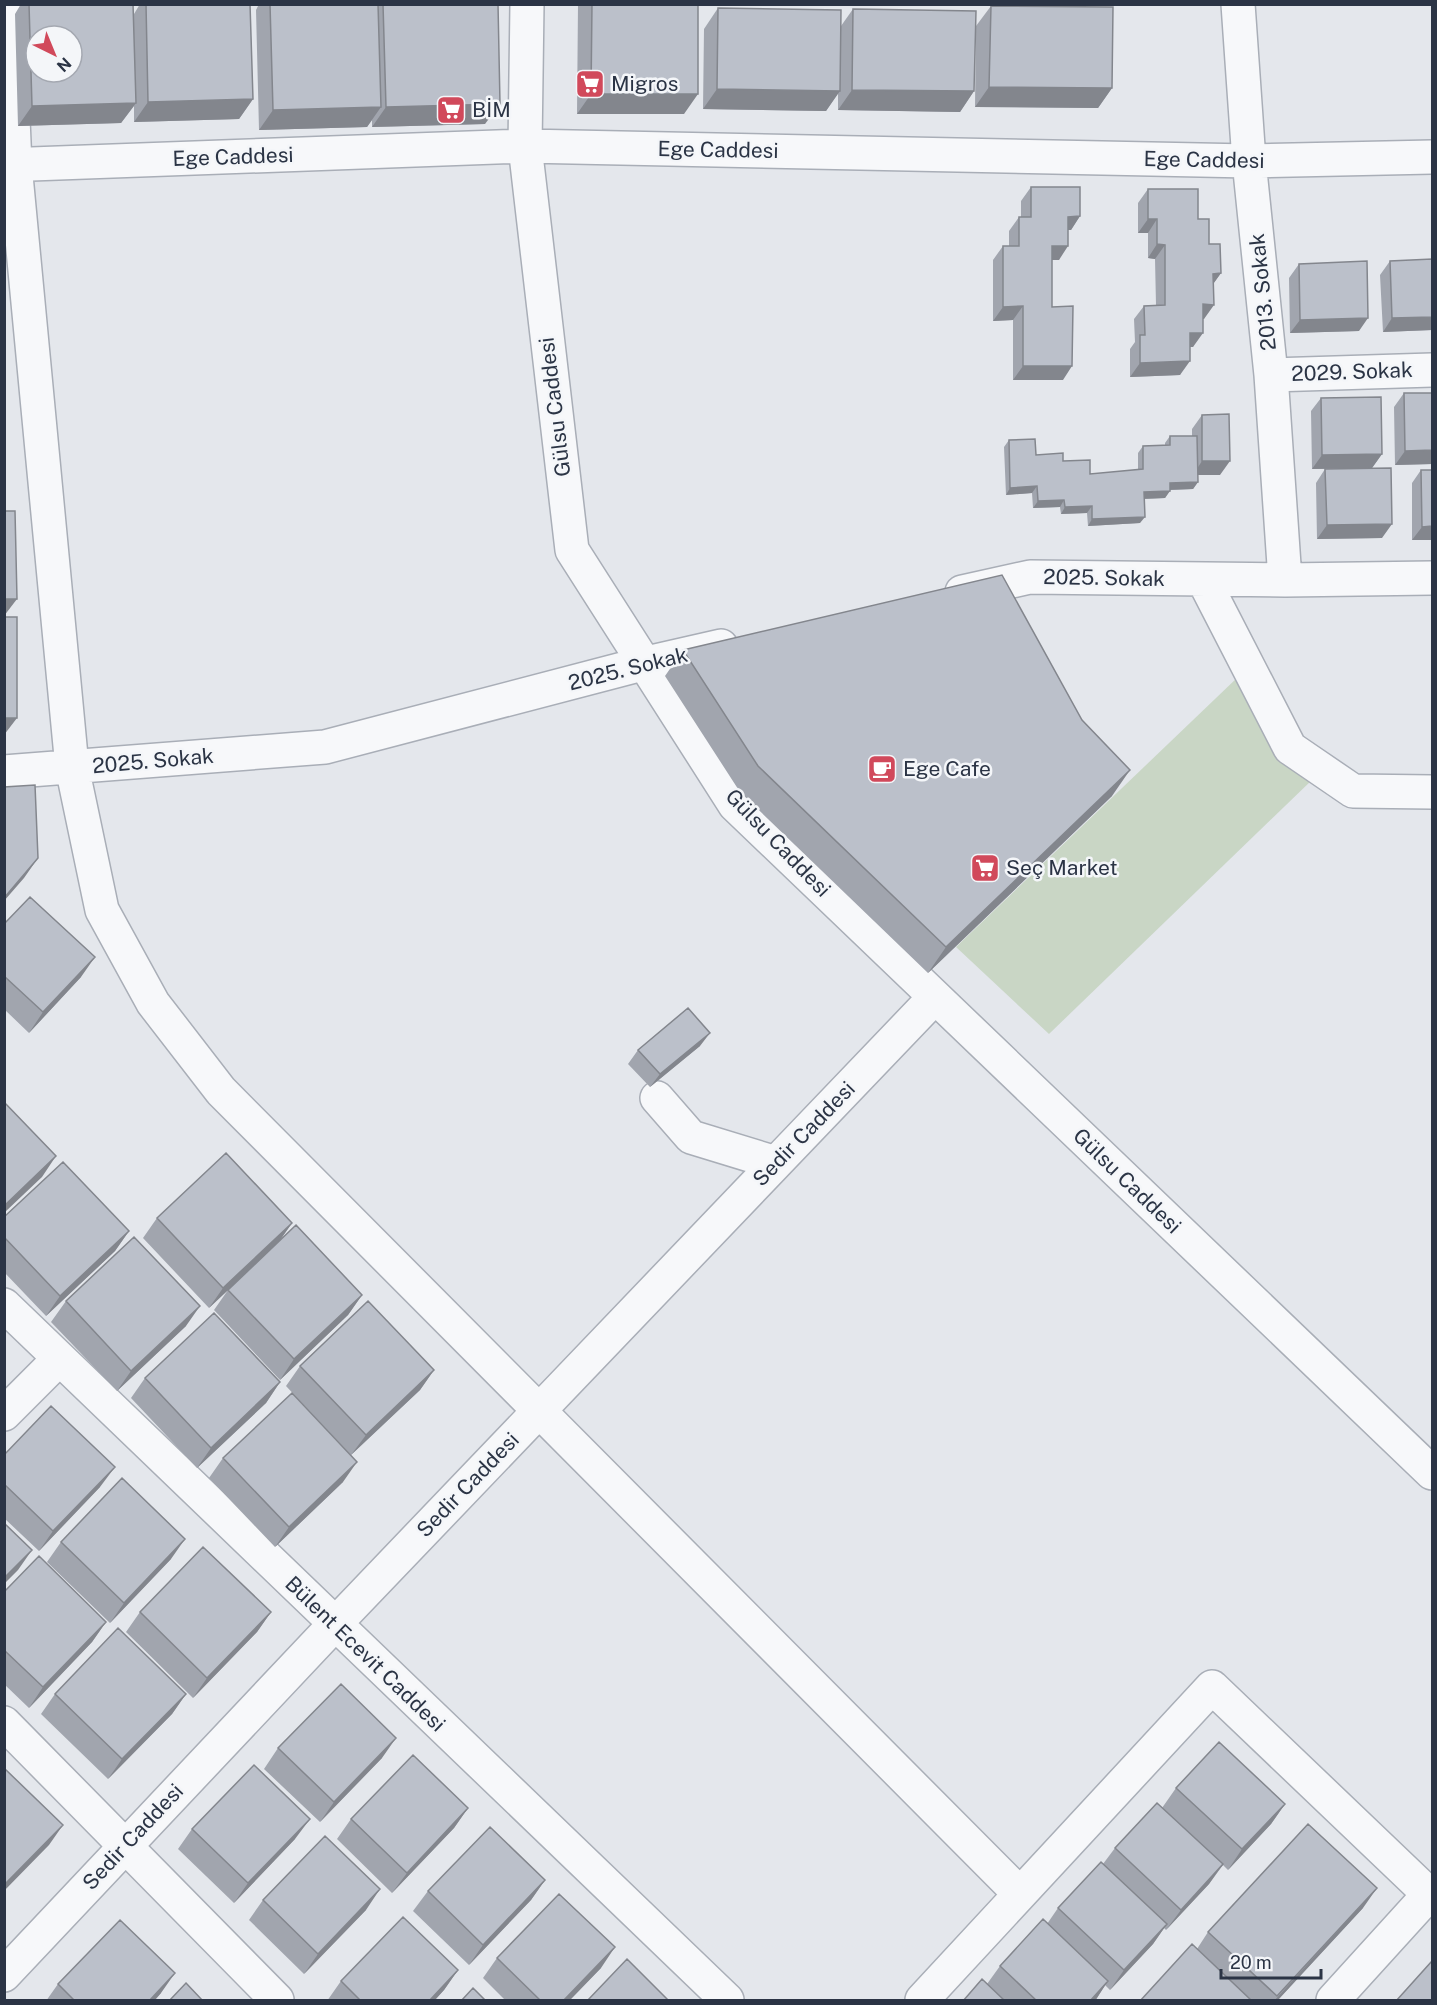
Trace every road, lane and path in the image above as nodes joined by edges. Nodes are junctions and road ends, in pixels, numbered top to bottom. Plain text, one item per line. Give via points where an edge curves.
1 (8, 4) edge
2 (527, 4) edge
3 (1238, 4) edge
4 (525, 146) junction
5 (1432, 157) edge
6 (1249, 161) junction
7 (10, 165) edge
8 (1432, 370) edge
9 (1271, 375) junction
10 (1432, 578) edge
11 (1203, 579) junction
12 (1285, 580) junction
13 (927, 600) edge
14 (745, 641) edge
15 (642, 664) junction
16 (72, 767) junction
17 (4, 772) edge
18 (1432, 792) edge
19 (934, 998) junction
20 (657, 1098) dead end
21 (776, 1163) junction
22 (4, 1305) edge
23 (59, 1359) junction
24 (538, 1411) junction
25 (4, 1414) edge
26 (1432, 1473) edge
27 (334, 1625) junction
28 (4, 1723) edge
29 (124, 1846) junction
30 (1020, 1894) junction
31 (1432, 1894) edge
32 (4, 1975) edge
33 (277, 2001) edge
34 (727, 2001) edge
35 (922, 2001) edge
36 (1333, 2001) edge

1 - 7 street
2 - 4 street, Gülsu Caddesi
3 - 6 street, 2013. Sokak
4 - 6 street, Ege Caddesi
4 - 7 street, Ege Caddesi
4 - 15 street, Gülsu Caddesi via 572,550
5 - 6 street, Ege Caddesi
6 - 9 street, 2013. Sokak
7 - 16 street
8 - 9 street, 2029. Sokak
9 - 12 street, 2013. Sokak
10 - 12 street, 2025. Sokak
11 - 12 street, 2025. Sokak
11 - 13 street, 2025. Sokak via 1030,577
11 - 18 street via 1290,748 1353,791
14 - 15 street, 2025. Sokak
15 - 16 street, 2025. Sokak via 325,747
15 - 19 street, Gülsu Caddesi via 735,805
16 - 17 street, 2025. Sokak
16 - 24 street via 102,910 153,1003 221,1091
19 - 21 street, Sedir Caddesi
19 - 26 street, Gülsu Caddesi
20 - 21 street via 691,1137
21 - 24 street, Sedir Caddesi
22 - 23 street, Bülent Ecevit Caddesi
23 - 25 street
23 - 27 street, Bülent Ecevit Caddesi
24 - 27 street, Sedir Caddesi
24 - 30 street
27 - 29 street, Sedir Caddesi
27 - 34 street, Bülent Ecevit Caddesi
28 - 29 street
29 - 32 street, Sedir Caddesi
29 - 33 street
30 - 31 street via 1212,1687
30 - 35 street
31 - 36 street

